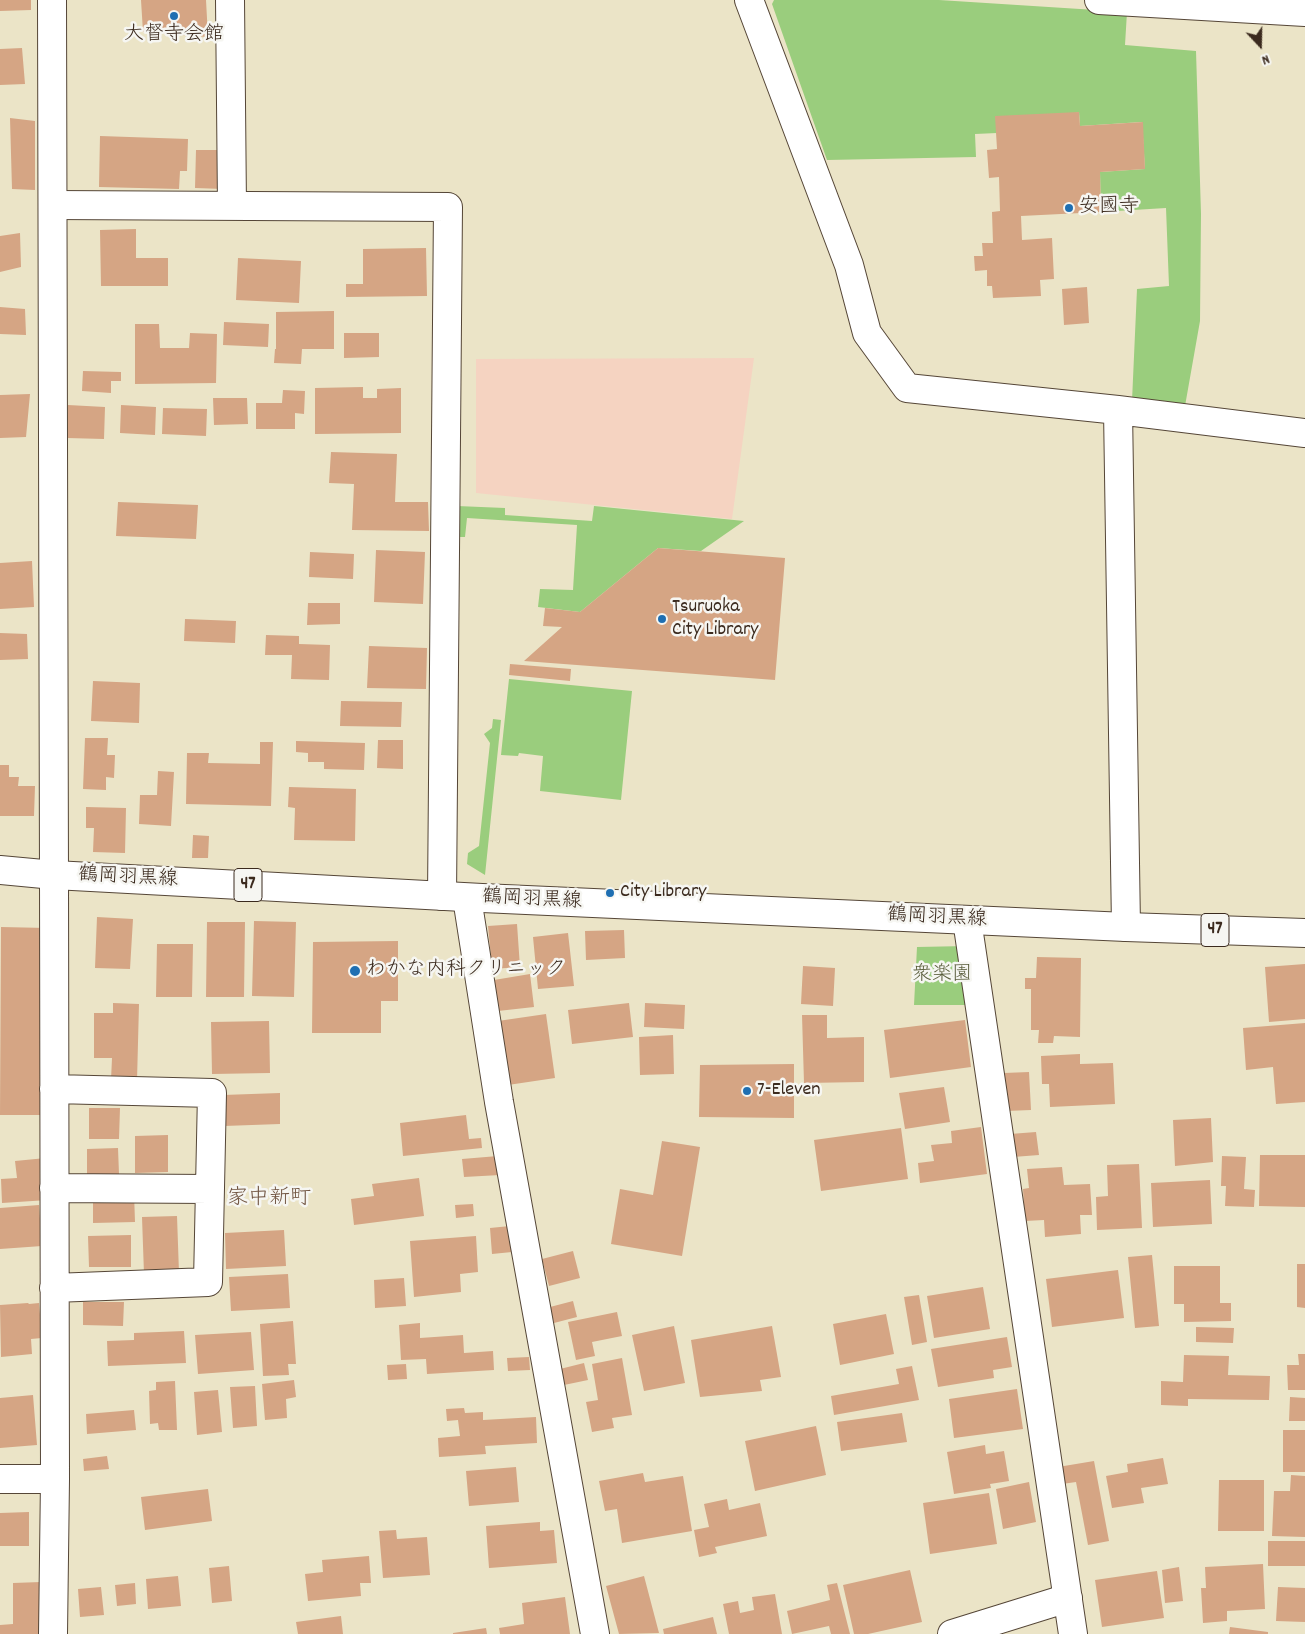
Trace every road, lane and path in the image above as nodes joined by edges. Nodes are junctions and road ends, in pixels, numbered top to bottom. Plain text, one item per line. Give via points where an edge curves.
1 (52, 0) edge
2 (230, 0) edge
3 (749, 0) edge
4 (1099, 0) edge
5 (1305, 12) edge
6 (53, 205) junction
7 (232, 206) junction
8 (1118, 410) junction
9 (1305, 433) edge
10 (0, 870) edge
11 (54, 875) junction
12 (455, 897) junction
13 (967, 920) junction
14 (1126, 927) junction
15 (1305, 933) edge
16 (54, 1088) junction
17 (54, 1188) junction
18 (210, 1189) junction
19 (54, 1288) junction
20 (0, 1479) edge
21 (55, 1479) junction
22 (1068, 1598) junction
23 (53, 1634) edge
24 (595, 1634) edge
25 (952, 1634) edge
26 (1073, 1634) edge

1 - 6 street
2 - 7 street
3 - 8 street via 849,265 868,333 907,388
4 - 5 street
6 - 7 street
6 - 11 street
7 - 12 street via 448,207
8 - 9 street
8 - 14 street
10 - 11 street, 鶴岡羽黒線 / 47
11 - 12 street, 鶴岡羽黒線 / 47
11 - 16 street
12 - 13 street, 鶴岡羽黒線 / 47
12 - 24 street via 499,1102
13 - 14 street, 鶴岡羽黒線 / 47
13 - 22 street
14 - 15 street, 鶴岡羽黒線 / 47
16 - 17 street
16 - 18 street via 212,1093
17 - 18 street
17 - 19 street
18 - 19 street via 208,1282
19 - 21 street
20 - 21 street
21 - 23 street
22 - 25 street
22 - 26 street

